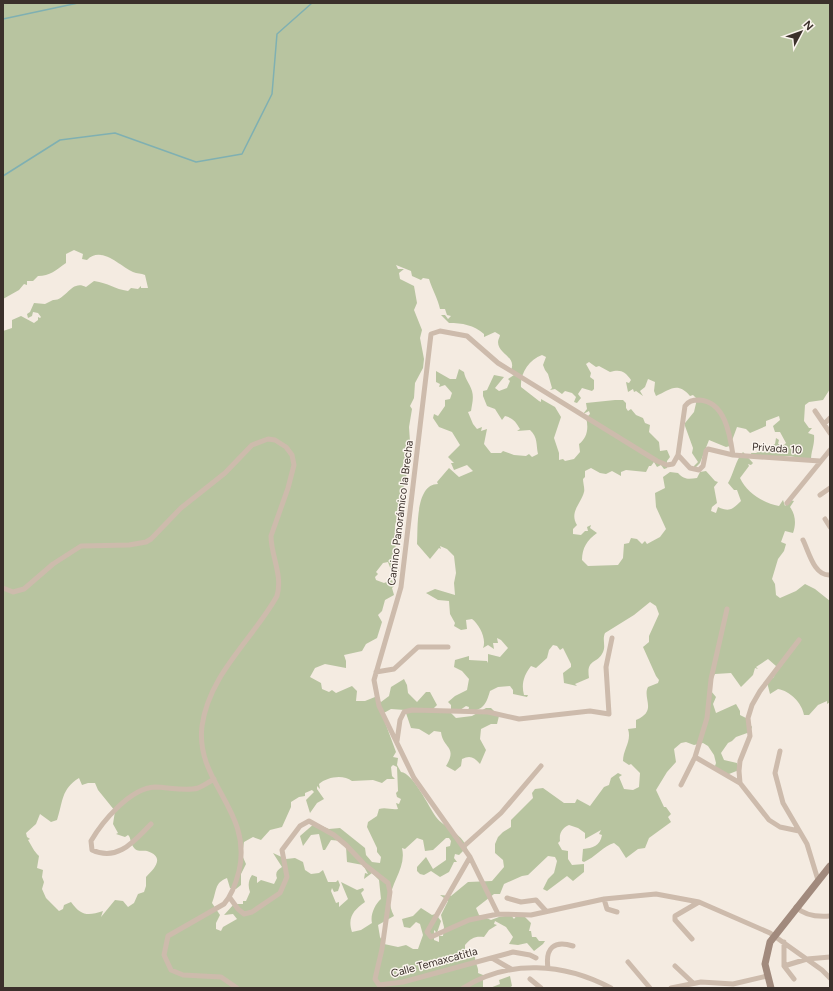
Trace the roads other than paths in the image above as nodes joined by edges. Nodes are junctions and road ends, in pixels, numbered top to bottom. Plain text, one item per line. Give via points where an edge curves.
1 (815, 411) dead end
2 (830, 418) edge
3 (824, 424) junction
4 (830, 433) edge
5 (830, 450) edge
6 (678, 455) junction
7 (733, 455) junction
8 (820, 462) junction
9 (830, 488) edge
10 (820, 495) dead end
11 (787, 503) dead end
12 (825, 519) dead end
13 (830, 527) edge
14 (803, 540) dead end
15 (827, 575) edge
16 (3, 588) edge
17 (727, 609) dead end
18 (612, 638) dead end
19 (799, 640) dead end
20 (448, 647) dead end
21 (376, 672) junction
22 (396, 742) junction
23 (780, 751) dead end
24 (695, 757) junction
25 (541, 766) dead end
26 (214, 779) junction
27 (740, 783) junction
28 (681, 785) dead end
29 (151, 824) dead end
30 (799, 831) junction
31 (462, 847) junction
32 (470, 857) junction
33 (830, 866) edge
34 (818, 880) junction
35 (230, 898) junction
36 (507, 898) dead end
37 (604, 899) junction
38 (699, 902) junction
39 (796, 907) junction
40 (546, 912) junction
41 (617, 912) dead end
42 (498, 914) junction
43 (830, 916) edge
44 (774, 935) junction
45 (692, 939) dead end
46 (784, 942) junction
47 (573, 946) dead end
48 (830, 957) edge
49 (492, 958) junction
50 (536, 958) dead end
51 (807, 959) junction
52 (628, 962) dead end
53 (675, 966) dead end
54 (784, 966) junction
55 (548, 968) junction
56 (511, 969) junction
57 (767, 976) junction
58 (830, 978) edge
59 (530, 979) dead end
60 (794, 979) dead end
61 (692, 982) junction
62 (236, 988) edge
63 (463, 988) edge
64 (541, 988) edge
65 (610, 988) edge
66 (650, 988) edge
67 (671, 988) edge
68 (771, 988) edge

1 - 3 street
2 - 3 street
3 - 4 street
5 - 8 street
6 - 7 street, Privada 10 via 690,468 699,470 708,449
6 - 7 street via 685,406 693,400 711,403 723,417 729,431
6 - 21 street, Camino Panorámico la Brecha via 673,464 667,465 657,461 498,363 464,335 440,331 431,334 401,587
7 - 8 street, Privada 10
8 - 11 street
9 - 10 street
12 - 13 street
14 - 15 street via 817,570
16 - 26 street via 13,592 24,589 53,564 81,546 146,542 181,508 225,473 252,445 268,439 286,447 292,455 294,465 271,536 279,580 277,596 216,683 202,724 204,758
17 - 24 street via 711,679 707,718
18 - 22 street via 606,667 609,714 590,711 519,719 488,712 412,710 404,712
19 - 27 street via 752,705 748,718 750,736 740,761
20 - 21 street via 418,647 394,669
21 - 22 street, Camino Panorámico la Brecha via 374,680 379,706
22 - 31 street, Camino Panorámico la Brecha via 414,778
23 - 30 street via 775,773 783,803
24 - 27 street
24 - 28 street
25 - 31 street via 501,812
26 - 29 street via 196,789 152,787 137,794 120,804 104,821 91,841 92,850 111,854 121,852
26 - 35 street via 231,810 241,840 242,858
27 - 30 street via 769,820 780,827
30 - 34 street via 807,844
31 - 32 street, Camino Panorámico la Brecha
32 - 42 street, Camino Panorámico la Brecha
32 - 42 street via 428,934 432,937 469,920
33 - 34 street
34 - 39 street
35 - 49 street, Calle Temaxcatitla via 244,914 278,895 287,877 282,850 300,826 309,821 334,835 389,886 382,948 375,979 379,985 404,982
35 - 62 street via 217,909 168,936 164,955 167,965 176,973 221,977
36 - 40 street via 521,902 536,900
37 - 38 street via 656,894
37 - 40 street
37 - 41 street via 607,909
38 - 44 street
38 - 45 street via 674,916
39 - 43 street via 818,917
39 - 44 street
40 - 42 street via 532,915
44 - 46 street
44 - 57 street via 765,958
46 - 51 street
46 - 54 street
47 - 55 street via 558,943 554,945 547,960
48 - 51 street
49 - 50 street, Calle Temaxcatitla via 513,952
49 - 56 street
51 - 54 street
51 - 58 street
52 - 66 street
53 - 61 street
54 - 60 street
55 - 56 street
55 - 65 street via 585,976
56 - 63 street via 491,974
57 - 61 street via 734,984
57 - 68 street
59 - 64 street
61 - 67 street

